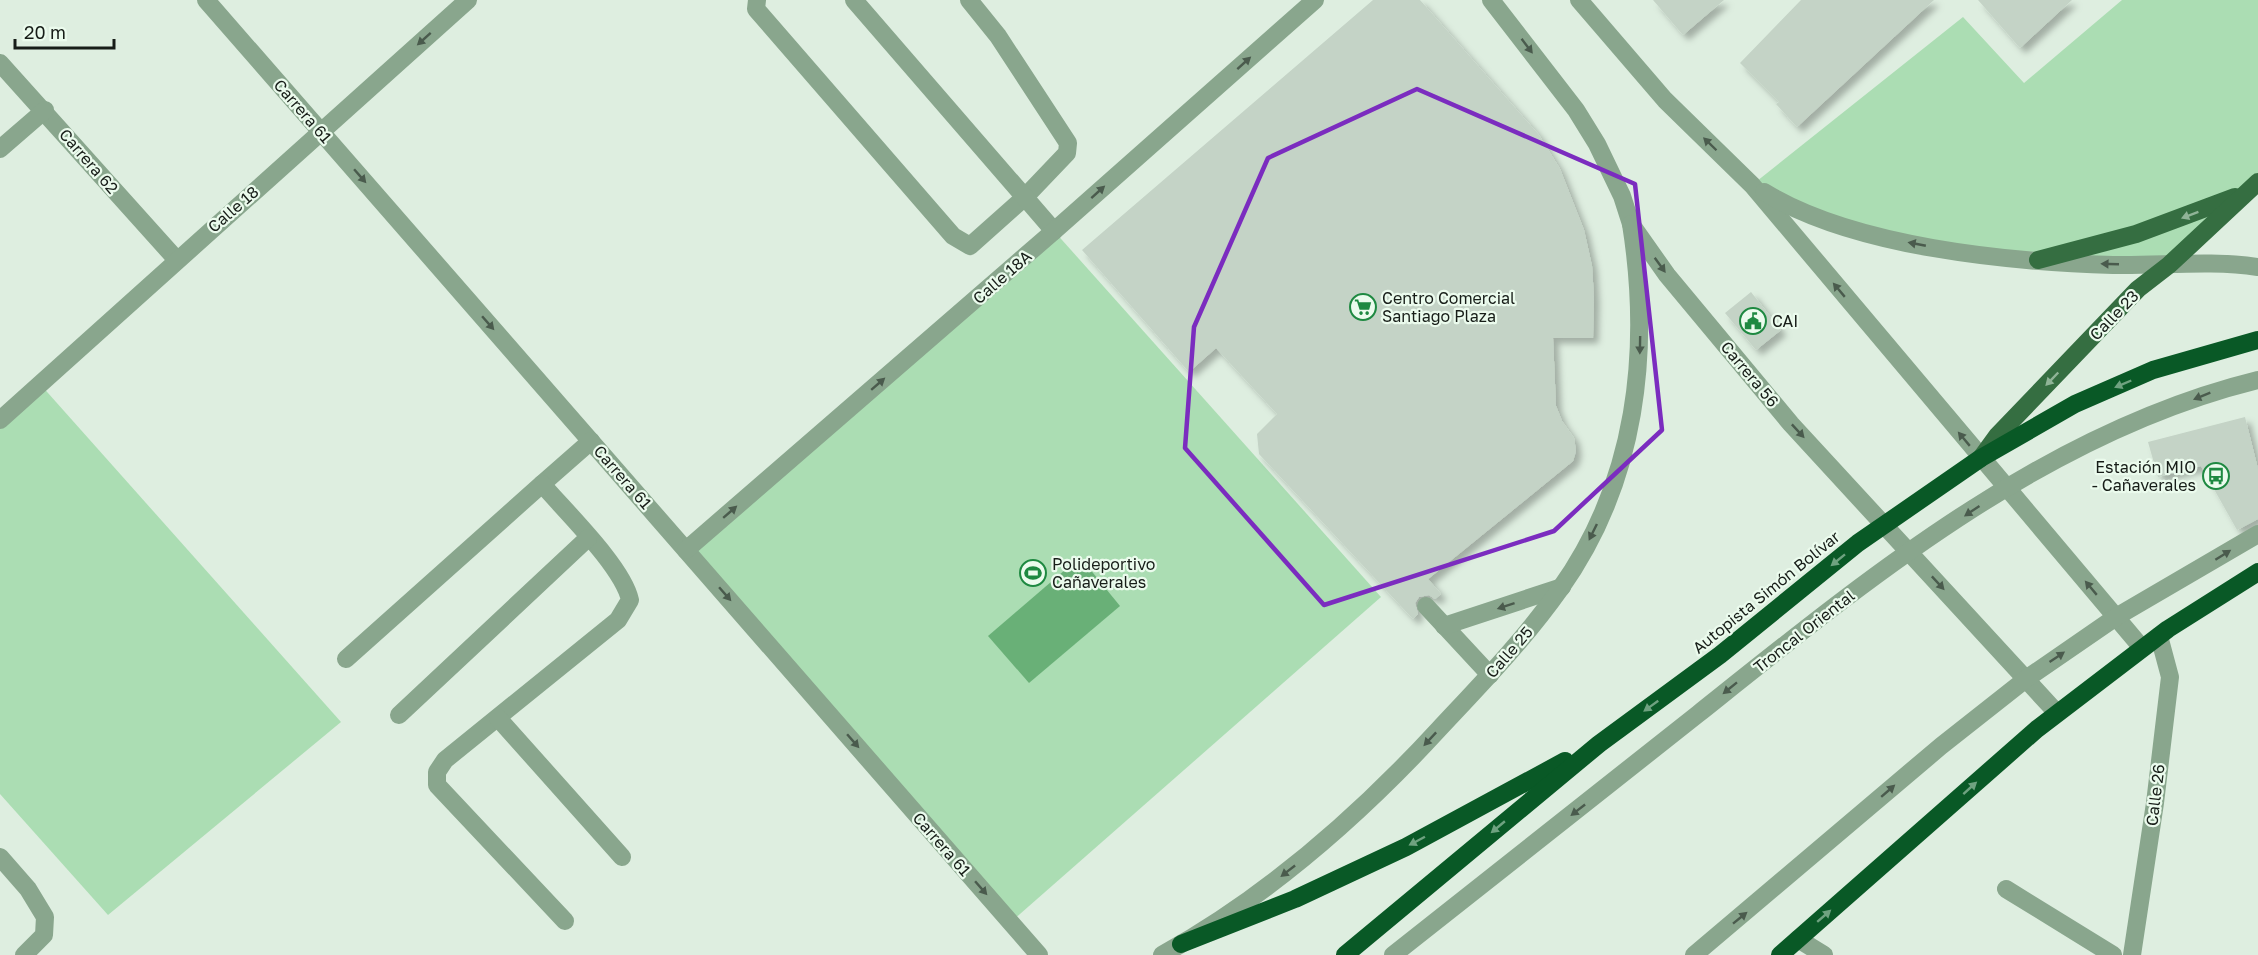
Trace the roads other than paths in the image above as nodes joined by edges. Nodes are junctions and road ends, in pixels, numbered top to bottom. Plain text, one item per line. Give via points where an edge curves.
1 (206, 0) edge
2 (468, 0) edge
3 (757, 0) edge
4 (854, 0) edge
5 (969, 0) edge
6 (1315, 0) edge
7 (1491, 0) edge
8 (1579, 0) edge
9 (0, 63) edge
10 (45, 110) junction
11 (321, 132) junction
12 (0, 149) edge
13 (1752, 185) junction
14 (2251, 187) edge
15 (1025, 197) junction
16 (1631, 224) junction
17 (1054, 231) junction
18 (176, 260) junction
19 (2038, 260) junction
20 (2169, 265) junction
21 (2258, 267) edge
22 (2258, 340) edge
23 (2258, 380) edge
24 (0, 420) edge
25 (591, 441) junction
26 (1981, 458) junction
27 (542, 484) junction
28 (2006, 488) junction
29 (1884, 524) junction
30 (2258, 534) edge
31 (588, 538) junction
32 (686, 550) junction
33 (1910, 553) junction
34 (2258, 572) edge
35 (1562, 587) junction
36 (1426, 606) dead end
37 (2115, 617) junction
38 (1444, 626) junction
39 (2159, 636) junction
40 (2142, 648) junction
41 (346, 659) dead end
42 (1490, 675) junction
43 (2026, 679) junction
44 (2057, 713) junction
45 (399, 715) dead end
46 (498, 718) junction
47 (1599, 744) junction
48 (0, 857) edge
49 (622, 857) dead end
50 (2006, 889) dead end
51 (565, 921) dead end
52 (1798, 939) junction
53 (1181, 944) junction
54 (24, 955) edge
55 (1039, 955) edge
56 (1162, 955) edge
57 (1345, 955) edge
58 (1393, 955) edge
59 (1694, 955) edge
60 (1780, 955) edge
61 (1824, 955) edge
62 (2113, 955) edge
63 (2132, 955) edge

1 - 11 street, Carrera 61
2 -> 11 street, Calle 18
3 - 15 street via 756,9 953,237 970,246
4 - 15 street
5 - 15 street via 998,36 1068,143 1066,153
17 -> 6 street, Calle 18A
7 -> 16 street, Carrera 56 via 1581,118 1622,196
13 -> 8 street via 1665,100
9 - 10 street, Carrera 62
10 - 12 street
10 - 18 street, Carrera 62
11 - 18 street, Calle 18
11 -> 25 street, Carrera 61
19 -> 13 street via 1968,253 1830,223 1789,208
26 -> 13 street
14 -> 19 main road via 2136,234
14 - 20 main road, Calle 23
15 - 17 street
16 -> 29 street, Carrera 56 via 1667,275 1791,424
16 -> 35 street, Calle 25 via 1641,312 1635,398 1627,438 1604,506
32 -> 17 street, Calle 18A
18 - 24 street, Calle 18
20 -> 19 street
20 - 21 street via 2233,263
20 -> 26 main road, Calle 23 via 2138,289 1997,436
22 -> 26 highway, Autopista Simón Bolívar via 2153,370 2075,404
23 -> 28 street, Troncal Oriental via 2215,390 2119,429
25 - 27 street
25 - 32 street, Carrera 61
26 - 28 street
26 - 29 highway, Autopista Simón Bolívar
27 - 31 street
27 - 41 street
28 -> 33 street, Troncal Oriental
37 -> 28 street
29 - 33 street, Carrera 56
29 -> 47 highway, Autopista Simón Bolívar via 1720,655
37 -> 30 street
31 - 45 street
31 - 46 street via 627,585 630,600 618,620
32 -> 55 street, Carrera 61
33 -> 43 street, Carrera 56
33 -> 58 street, Troncal Oriental via 1811,624
34 - 39 highway
35 -> 38 street
35 - 42 street, Calle 25
36 - 38 street
37 - 40 street
43 -> 37 street
38 - 42 street
39 - 40 highway
39 - 63 street, Calle 26 via 2170,677
40 - 44 highway
42 -> 53 street, Calle 25 via 1385,787 1341,826 1288,872
43 - 44 street, Carrera 56
59 -> 43 street
52 -> 44 highway
46 - 49 street
46 - 51 street via 445,760 437,772 437,785
47 -> 53 highway via 1406,847 1295,899
47 -> 57 highway, Autopista Simón Bolívar
48 - 54 street via 45,917 44,935
50 - 62 street
52 - 60 highway
52 - 61 street
53 - 56 street, Calle 25

